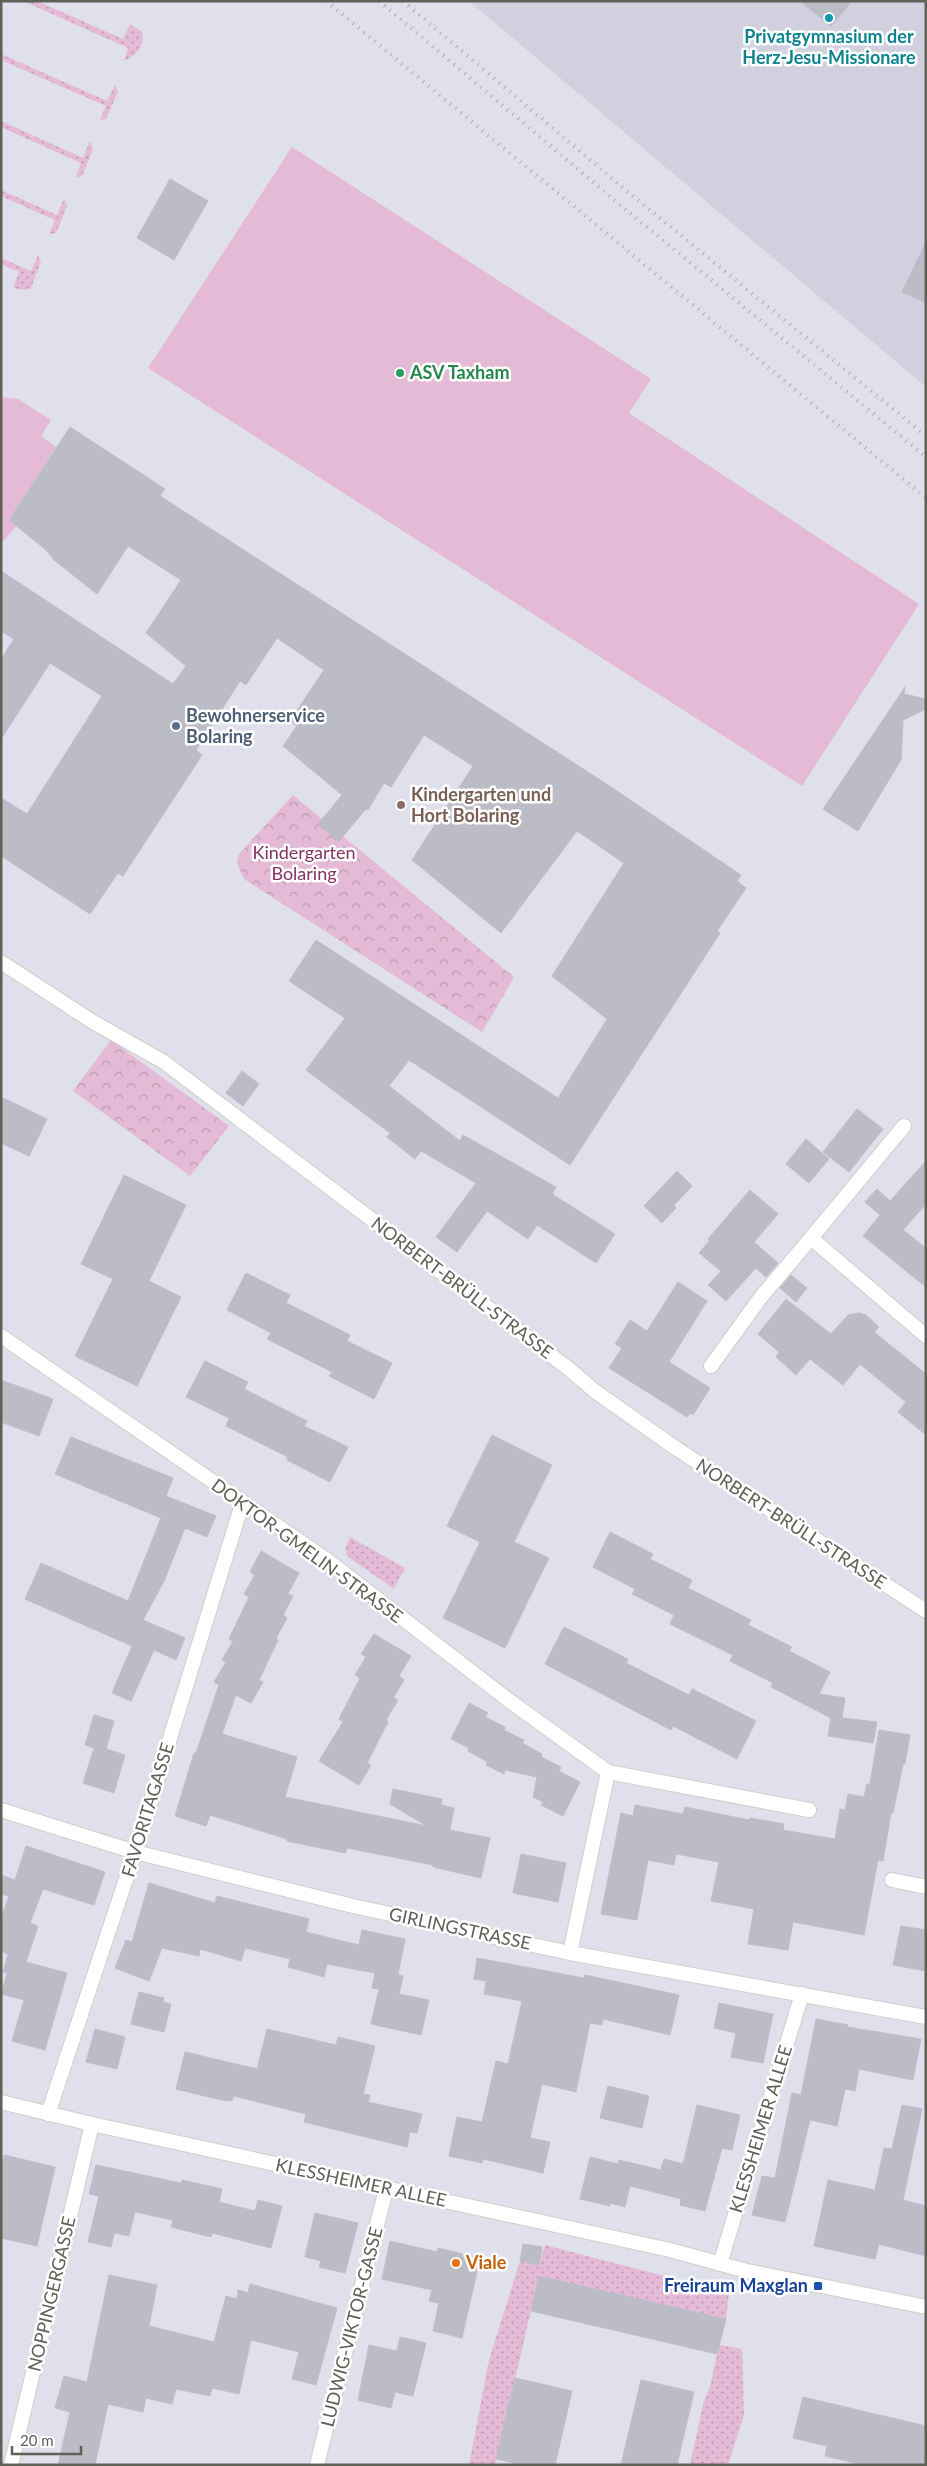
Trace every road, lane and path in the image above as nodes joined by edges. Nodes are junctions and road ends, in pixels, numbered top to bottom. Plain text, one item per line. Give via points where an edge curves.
1 (1, 962) edge
2 (904, 1126) dead end
3 (811, 1238) junction
4 (1, 1336) edge
5 (926, 1336) edge
6 (711, 1366) dead end
7 (242, 1504) junction
8 (926, 1611) edge
9 (608, 1772) junction
10 (1, 1810) edge
11 (809, 1810) dead end
12 (135, 1852) junction
13 (892, 1880) dead end
14 (926, 1887) edge
15 (570, 1953) junction
16 (802, 1994) junction
17 (926, 2017) edge
18 (1, 2102) edge
19 (48, 2114) junction
20 (92, 2124) junction
21 (386, 2189) junction
22 (720, 2264) junction
23 (926, 2307) edge
24 (11, 2465) edge
25 (317, 2465) edge

1 - 8 street, NORBERT-BRÜLL-STRASSE via 93,1022 164,1062 596,1392 677,1449
2 - 3 street
3 - 5 street
3 - 6 street
4 - 7 street, DOKTOR-GMELIN-STRASSE
7 - 9 street, DOKTOR-GMELIN-STRASSE via 327,1560 511,1702
7 - 12 street, FAVORITAGASSE
9 - 11 street, DOKTOR-GMELIN-STRASSE
9 - 15 street
10 - 12 street, GIRLINGSTRASSE
12 - 15 street, GIRLINGSTRASSE via 334,1902
12 - 19 street, FAVORITAGASSE
13 - 14 street
15 - 16 street, GIRLINGSTRASSE
16 - 17 street, GIRLINGSTRASSE
16 - 22 street, KLESSHEIMER ALLEE
18 - 19 street, KLESSHEIMER ALLEE
19 - 20 street, KLESSHEIMER ALLEE
20 - 21 street, KLESSHEIMER ALLEE
20 - 24 street, NOPPINGERGASSE
21 - 22 street, KLESSHEIMER ALLEE via 670,2250
21 - 25 street, LUDWIG-VIKTOR-GASSE
22 - 23 street, KLESSHEIMER ALLEE

